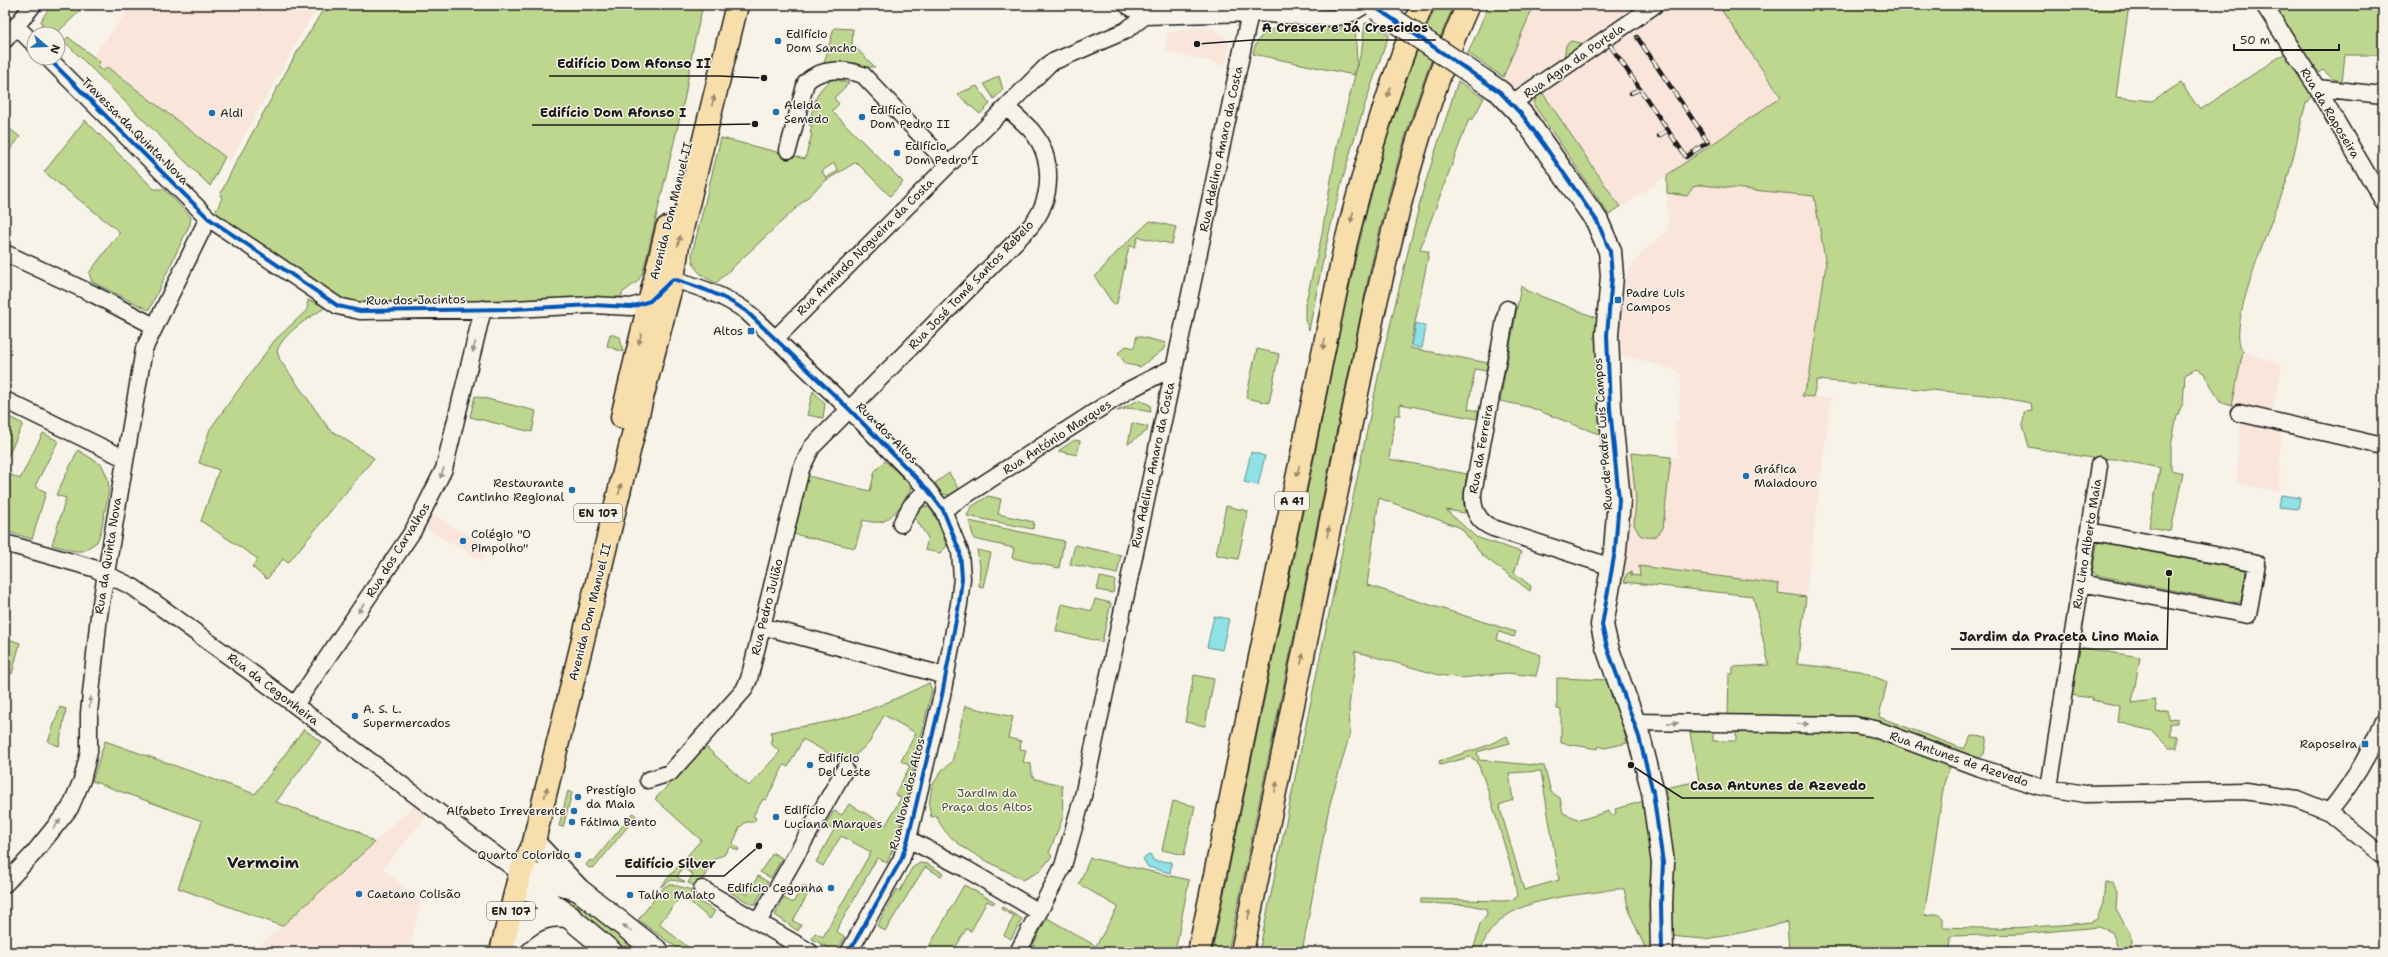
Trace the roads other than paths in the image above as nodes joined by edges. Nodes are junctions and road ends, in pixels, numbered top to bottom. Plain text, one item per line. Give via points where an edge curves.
1 (33, 5) edge
2 (721, 5) edge
3 (737, 5) edge
4 (1128, 5) edge
5 (1422, 5) edge
6 (1468, 5) edge
7 (1655, 5) edge
8 (2264, 5) edge
9 (1371, 6) edge
10 (1250, 13) junction
11 (1145, 16) junction
12 (16, 26) junction
13 (26, 36) edge
14 (5, 40) edge
15 (56, 66) edge
16 (2317, 88) junction
17 (2383, 95) edge
18 (1512, 103) junction
19 (1006, 107) junction
20 (788, 150) dead end
21 (948, 164) junction
22 (2383, 201) edge
23 (208, 218) junction
24 (5, 253) edge
25 (673, 279) junction
26 (650, 301) junction
27 (483, 309) junction
28 (1507, 310) dead end
29 (154, 326) junction
30 (776, 338) junction
31 (1174, 367) junction
32 (5, 400) edge
33 (849, 409) junction
34 (2239, 413) dead end
35 (2383, 446) edge
36 (124, 458) junction
37 (2099, 465) dead end
38 (927, 489) junction
39 (943, 510) junction
40 (901, 524) dead end
41 (2089, 530) junction
42 (5, 543) edge
43 (1612, 567) junction
44 (105, 573) junction
45 (2081, 583) junction
46 (762, 626) junction
47 (946, 676) junction
48 (295, 705) junction
49 (2383, 721) edge
50 (1634, 722) junction
51 (845, 769) dead end
52 (648, 780) dead end
53 (2048, 788) junction
54 (2329, 812) junction
55 (908, 839) junction
56 (534, 843) junction
57 (2383, 856) edge
58 (520, 873) junction
59 (5, 884) edge
60 (702, 889) dead end
61 (578, 890) junction
62 (1039, 912) junction
63 (570, 917) junction
64 (758, 922) junction
65 (501, 951) edge
66 (611, 952) edge
67 (658, 952) edge
68 (810, 952) edge
69 (849, 952) edge
70 (1018, 952) edge
71 (1199, 952) edge
72 (1242, 952) edge
73 (1662, 952) edge

1 - 12 street
2 - 26 main road, Avenida Dom Manuel II / EN 107
25 -> 3 main road, Avenida Dom Manuel II via 678,245
4 - 11 street
5 -> 71 main road, A 41 via 1378,123 1346,242
72 -> 6 main road via 1392,232 1419,133 1446,56
7 - 18 street, Rua Agra da Portela
8 - 16 street, Rua da Raposeira
9 - 10 street via 1334,18
9 - 18 street, Rua de Padre Luís Campos, bridge via 1484,81
10 - 11 street
10 - 31 street, Rua Adelino Amaro da Costa
11 - 19 street, Rua Armindo Nogueira da Costa via 1126,31 1050,63
12 - 13 street
12 - 14 street
15 - 23 street, Travessa da Quinta Nova
16 - 17 street
16 - 22 street, Rua da Raposeira
18 - 43 street, Rua de Padre Luís Campos via 1597,221 1610,251 1612,276 1607,335 1610,408 1619,497
19 - 21 street, Rua Armindo Nogueira da Costa
19 - 33 street, Rua José Tomé Santos Rebelo via 1031,131 1045,158 1048,168 1047,191 1041,211 1030,227
20 - 21 street via 806,82 824,72 845,71 863,75
21 - 30 street, Rua Armindo Nogueira da Costa
23 - 27 street, Rua dos Jacintos via 338,306 360,311
23 - 29 street, Rua da Quinta Nova
24 - 29 street
25 - 26 street, Avenida Dom Manuel II
25 - 30 street, Rua dos Altos via 730,299
56 -> 25 main road, Avenida Dom Manuel II
26 - 27 street, Rua dos Jacintos via 631,307 593,305
26 -> 58 main road, Avenida Dom Manuel II / EN 107 via 519,838
27 -> 48 street, Rua dos Carvalhos via 444,469 436,489 413,532
28 - 43 street, Rua da Ferreira via 1473,494 1475,511 1484,523 1493,528
29 - 36 street, Rua da Quinta Nova via 144,350
30 - 33 street, Rua dos Altos
31 - 39 street, Rua António Marques via 1126,391
31 - 62 street, Rua Adelino Amaro da Costa via 1083,796 1063,866
32 - 36 street
33 - 38 street, Rua dos Altos
33 - 46 street, Rua Pedro Julião via 812,447 805,458
34 - 35 street
36 - 44 street, Rua da Quinta Nova
37 - 41 street, Rua Lino Alberto Maia
38 - 39 street, Rua dos Altos
38 - 40 street via 911,506
39 - 47 street, Rua dos Altos via 960,552 962,578
41 - 45 street, Rua Lino Alberto Maia
41 - 45 street via 2257,563 2248,615
42 - 44 street, Rua da Cegonheira
43 - 50 street, Rua de Padre Luís Campos via 1602,625 1607,647
44 - 48 street, Rua da Cegonheira via 141,593
59 -> 44 street, Rua da Quinta Nova via 70,808 82,780 89,752 89,713
45 - 53 street, Rua Lino Alberto Maia
46 - 47 street
46 - 52 street, Rua Pedro Julião via 749,680 741,694 670,774
47 - 55 street, Rua Nova dos Altos
48 - 58 street, Rua da Cegonheira
49 - 54 street via 2374,746
50 -> 53 street, Rua Antunes de Azevedo via 1855,726 1911,741 1977,767
50 - 73 street, Rua de Padre Luís Campos via 1653,792 1660,837 1663,863
51 - 64 street
53 - 54 street, Rua Antunes de Azevedo via 2085,794 2245,791 2297,799
54 - 57 street, Rua Antunes de Azevedo
55 - 62 street via 966,869
55 - 69 street, Rua Nova dos Altos via 901,860
56 - 58 main road, Avenida Dom Manuel II
56 - 61 street
58 - 61 street via 535,875
58 - 63 street via 524,887
58 - 65 main road, Avenida Dom Manuel II / EN 107
60 - 64 street
67 -> 61 street
62 - 70 street, Rua Adelino Amaro da Costa
63 - 65 street via 553,914 538,918 519,932
63 - 66 street
64 - 68 street

